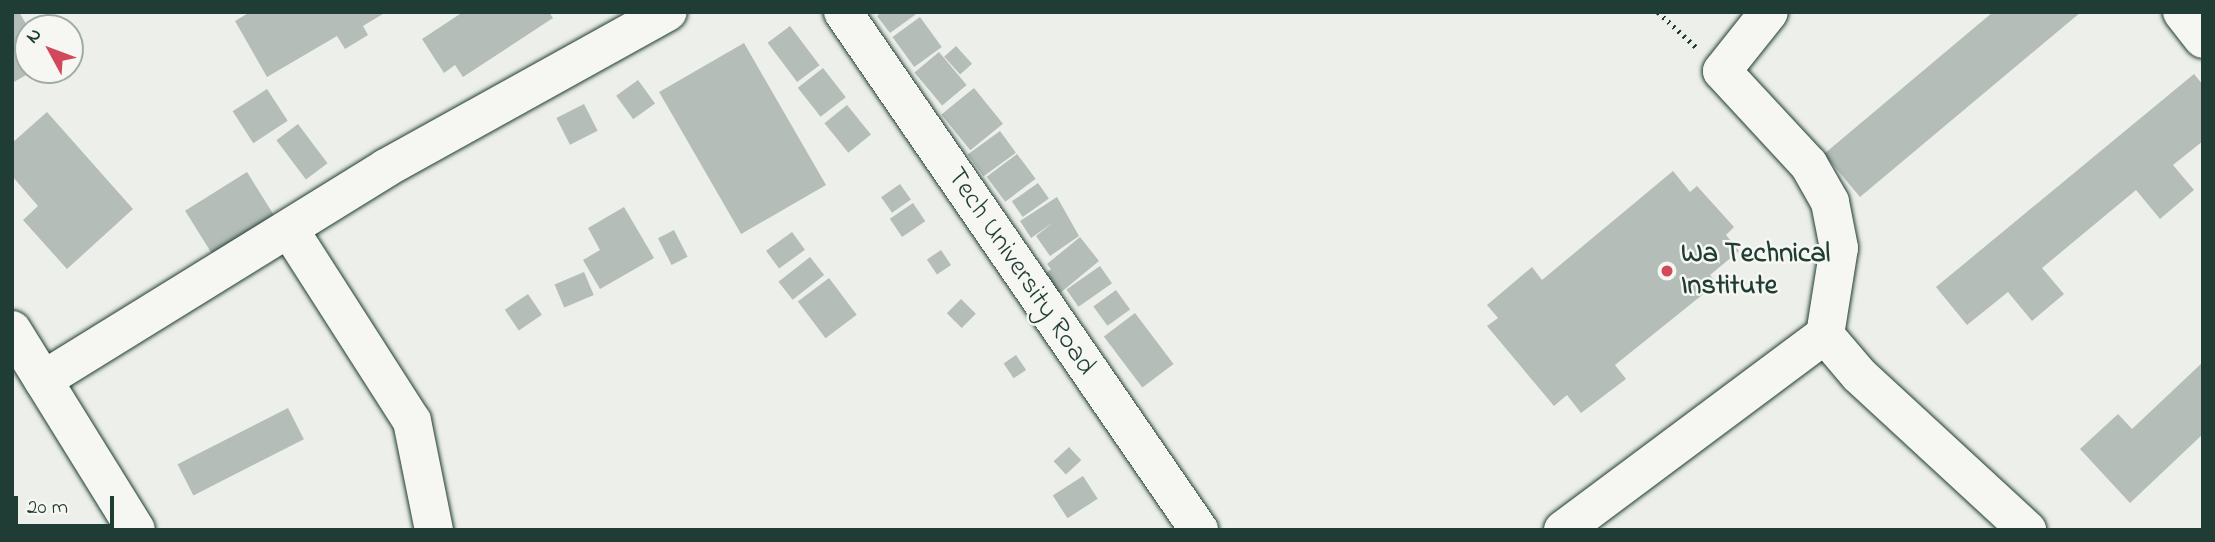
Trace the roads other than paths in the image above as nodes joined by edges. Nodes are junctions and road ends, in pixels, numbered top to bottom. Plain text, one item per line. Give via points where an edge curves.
1 (668, 12) edge
2 (842, 12) edge
3 (1769, 12) edge
4 (2182, 12) edge
5 (2203, 39) edge
6 (289, 229) junction
7 (12, 330) edge
8 (1825, 335) junction
9 (43, 380) junction
10 (136, 530) edge
11 (434, 530) edge
12 (1199, 530) edge
13 (1563, 530) edge
14 (2027, 530) edge

1 - 6 street via 386,168
2 - 12 street, Tech University Road
3 - 8 street via 1722,71 1808,166 1830,201 1839,248
4 - 5 street
6 - 9 street
6 - 11 street via 412,421
7 - 9 street
8 - 13 street
8 - 14 street via 1859,375
9 - 10 street

